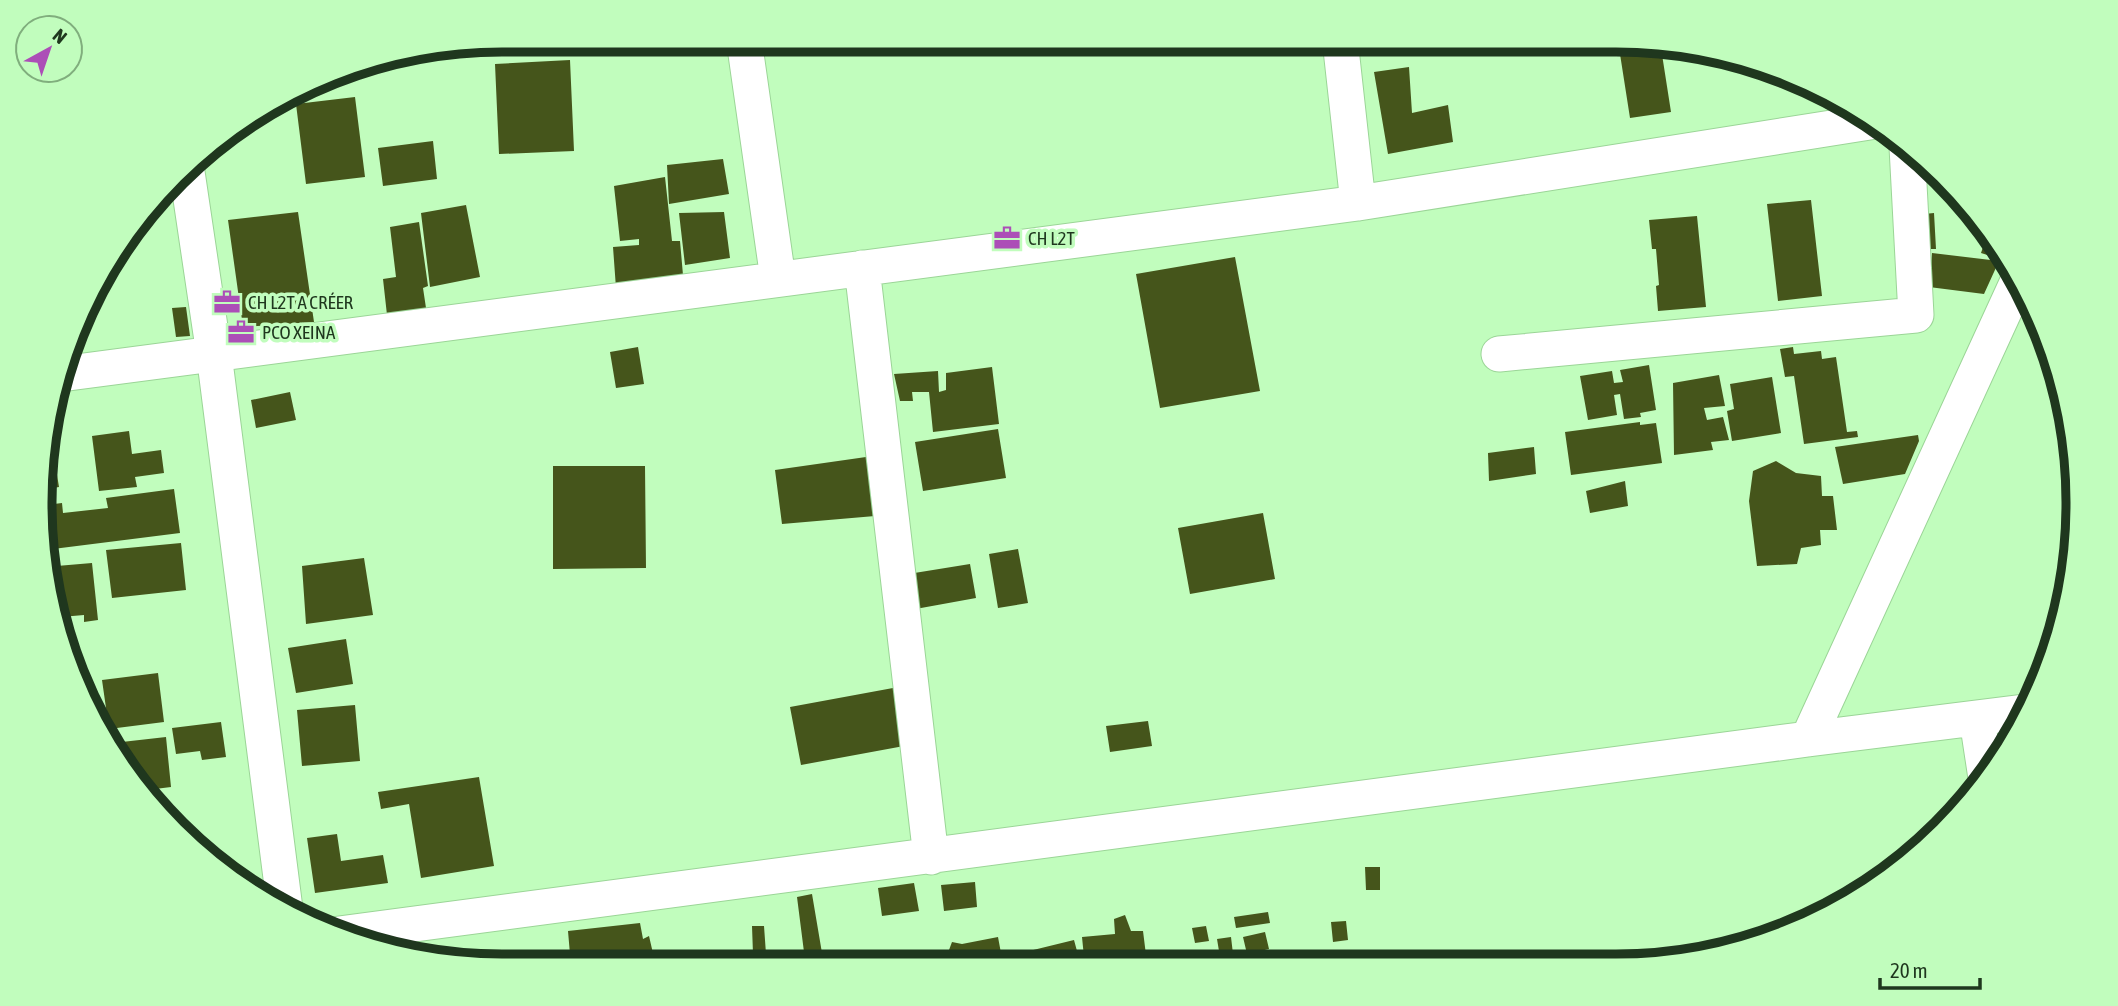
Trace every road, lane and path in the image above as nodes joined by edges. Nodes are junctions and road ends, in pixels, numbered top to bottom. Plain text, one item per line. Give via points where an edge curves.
1 (746, 52) edge
2 (1341, 52) edge
3 (1858, 124) edge
4 (1908, 161) edge
5 (188, 180) edge
6 (1358, 203) junction
7 (862, 268) junction
8 (778, 279) junction
9 (2013, 292) edge
10 (214, 354) junction
11 (1499, 354) dead end
12 (72, 373) edge
13 (2013, 714) edge
14 (1978, 719) junction
15 (1808, 739) junction
16 (1984, 761) edge
17 (931, 856) junction
18 (283, 896) edge
19 (362, 931) edge

1 - 8 street
2 - 6 street
3 - 6 street
4 - 11 street via 1916,315
5 - 10 street
6 - 7 street
7 - 8 street
7 - 17 street
8 - 10 street
9 - 15 street
10 - 12 street
10 - 18 street
13 - 14 street
14 - 15 street
14 - 16 street
15 - 17 street
17 - 19 street

